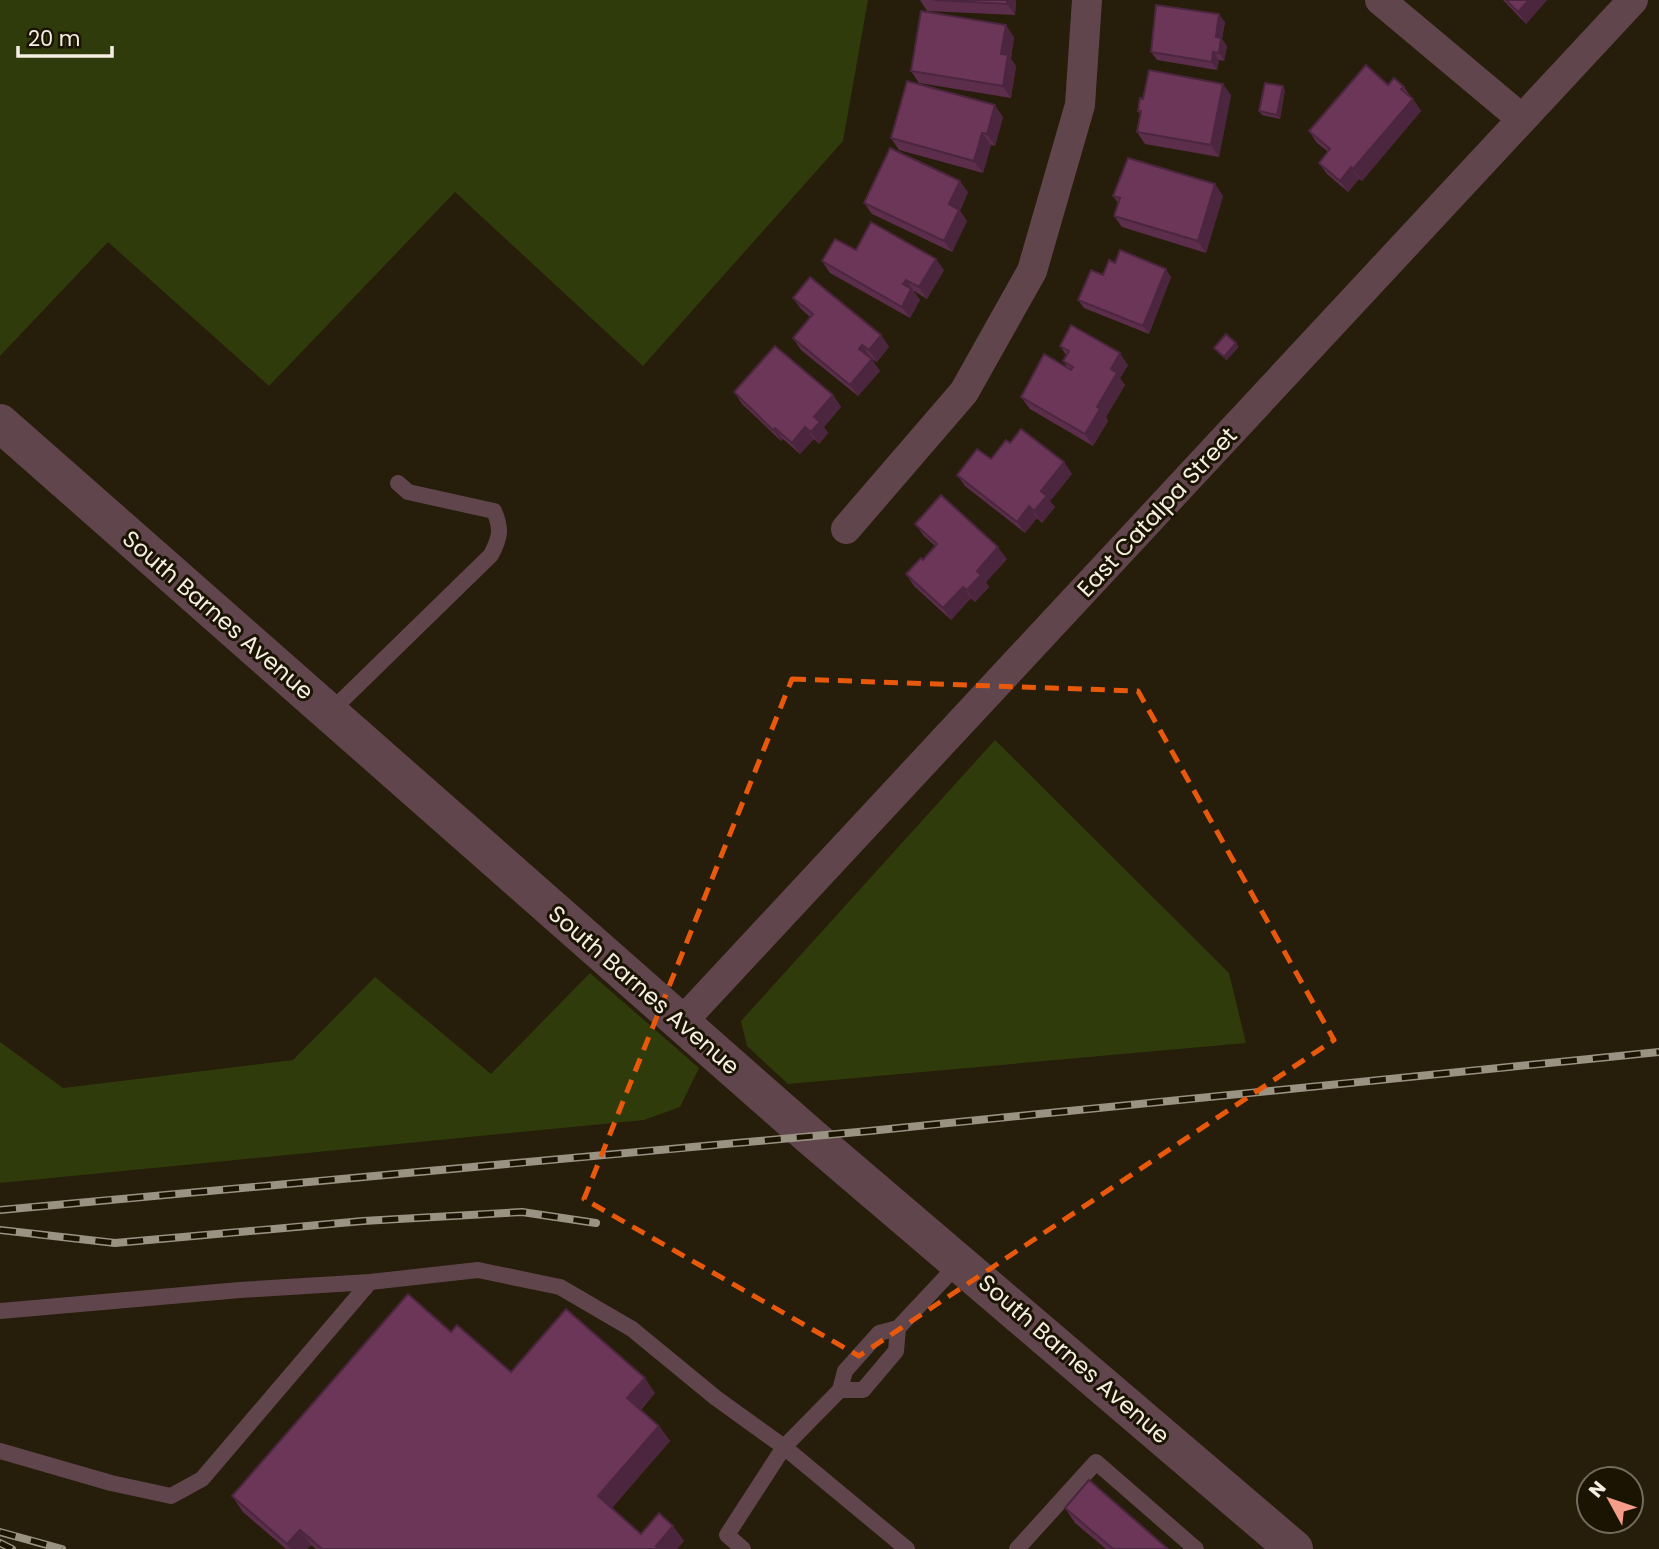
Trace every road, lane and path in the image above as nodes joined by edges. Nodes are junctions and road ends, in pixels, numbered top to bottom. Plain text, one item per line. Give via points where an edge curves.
1 (1087, 0) edge
2 (1380, 0) edge
3 (1633, 0) edge
4 (1522, 119) junction
5 (0, 423) edge
6 (398, 483) dead end
7 (846, 529) dead end
8 (329, 713) junction
9 (681, 1023) junction
10 (960, 1262) junction
11 (370, 1282) junction
12 (0, 1311) edge
13 (898, 1328) junction
14 (839, 1390) junction
15 (784, 1447) junction
16 (0, 1451) edge
17 (743, 1549) edge
18 (907, 1549) edge
19 (1017, 1549) edge
20 (1196, 1549) edge
21 (1294, 1549) edge

1 - 7 street via 1080,105 1032,271 964,392
2 - 4 street
3 - 4 street, East Catalpa Street
4 - 9 street, East Catalpa Street
5 - 8 street, South Barnes Avenue
6 - 8 lane via 408,492 494,511 500,538 491,555
8 - 9 street, South Barnes Avenue
9 - 10 street, South Barnes Avenue
10 - 13 lane
10 - 21 street, South Barnes Avenue
11 - 12 lane
11 - 15 lane via 478,1270 560,1287 632,1329
11 - 16 lane via 202,1479 172,1496
13 - 14 lane via 879,1333 845,1371
13 - 14 lane via 896,1351 863,1390
14 - 15 lane
15 - 17 lane via 727,1535
15 - 18 lane
19 - 20 lane via 1096,1462

